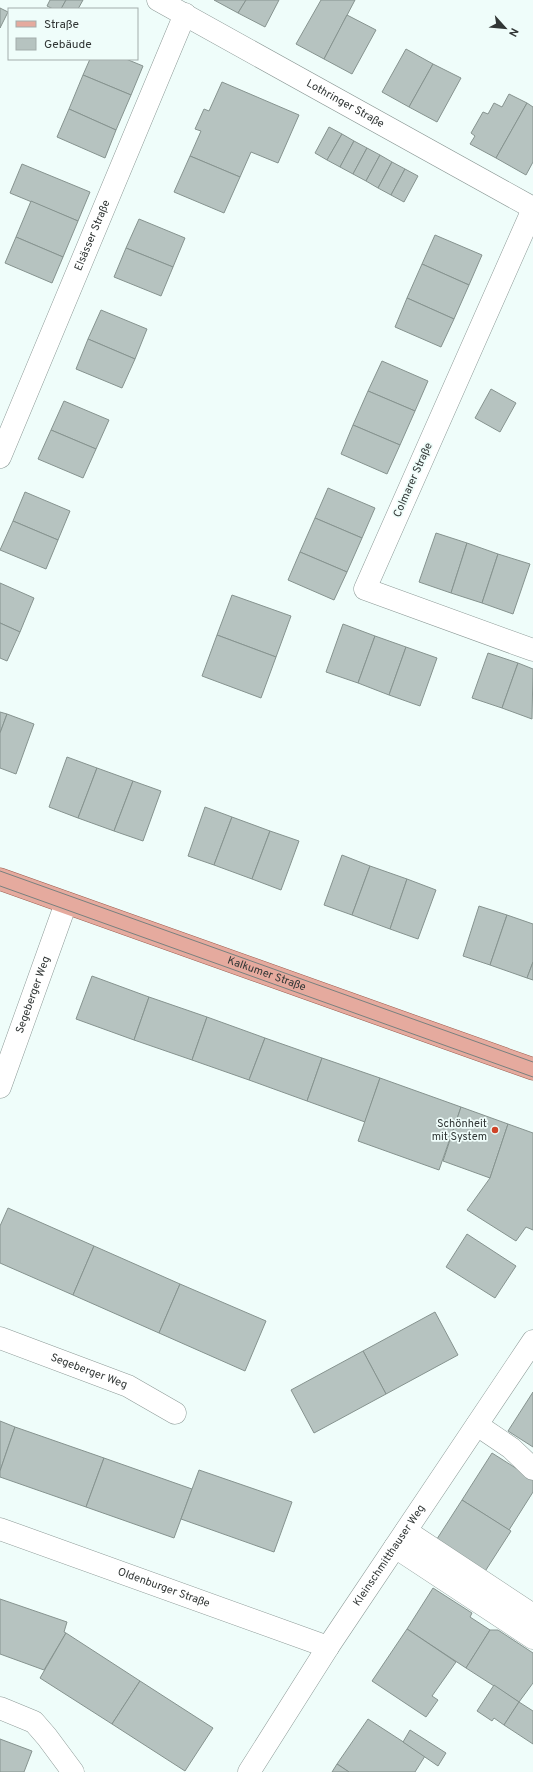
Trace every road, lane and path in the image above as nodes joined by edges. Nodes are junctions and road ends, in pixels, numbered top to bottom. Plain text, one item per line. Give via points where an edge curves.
1 (158, 0) edge
2 (185, 14) junction
3 (533, 208) edge
4 (0, 457) edge
5 (533, 650) edge
6 (0, 879) edge
7 (66, 903) junction
8 (533, 1069) edge
9 (0, 1087) edge
10 (0, 1338) edge
11 (533, 1341) edge
12 (175, 1413) dead end
13 (477, 1425) junction
14 (533, 1469) edge
15 (0, 1529) edge
16 (400, 1539) junction
17 (533, 1615) edge
18 (533, 1638) edge
19 (328, 1647) junction
20 (0, 1708) edge
21 (73, 1772) edge
22 (249, 1772) edge

1 - 2 street, Lothringer Straße
2 - 3 street, Lothringer Straße
2 - 4 street, Elsässer Straße
3 - 5 street, Colmarer Straße via 365,589
6 - 7 main road, Kalkumer Straße
7 - 8 main road, Kalkumer Straße
7 - 9 street, Segeberger Weg
10 - 12 street, Segeberger Weg via 128,1386
11 - 13 street, Kleinschmitthauser Weg
13 - 14 street via 511,1448
13 - 16 street, Kleinschmitthauser Weg
15 - 19 street, Oldenburger Straße
16 - 17 street
16 - 18 street
16 - 19 street, Kleinschmitthauser Weg
19 - 22 street, Kleinschmitthauser Weg
20 - 21 street via 34,1722

